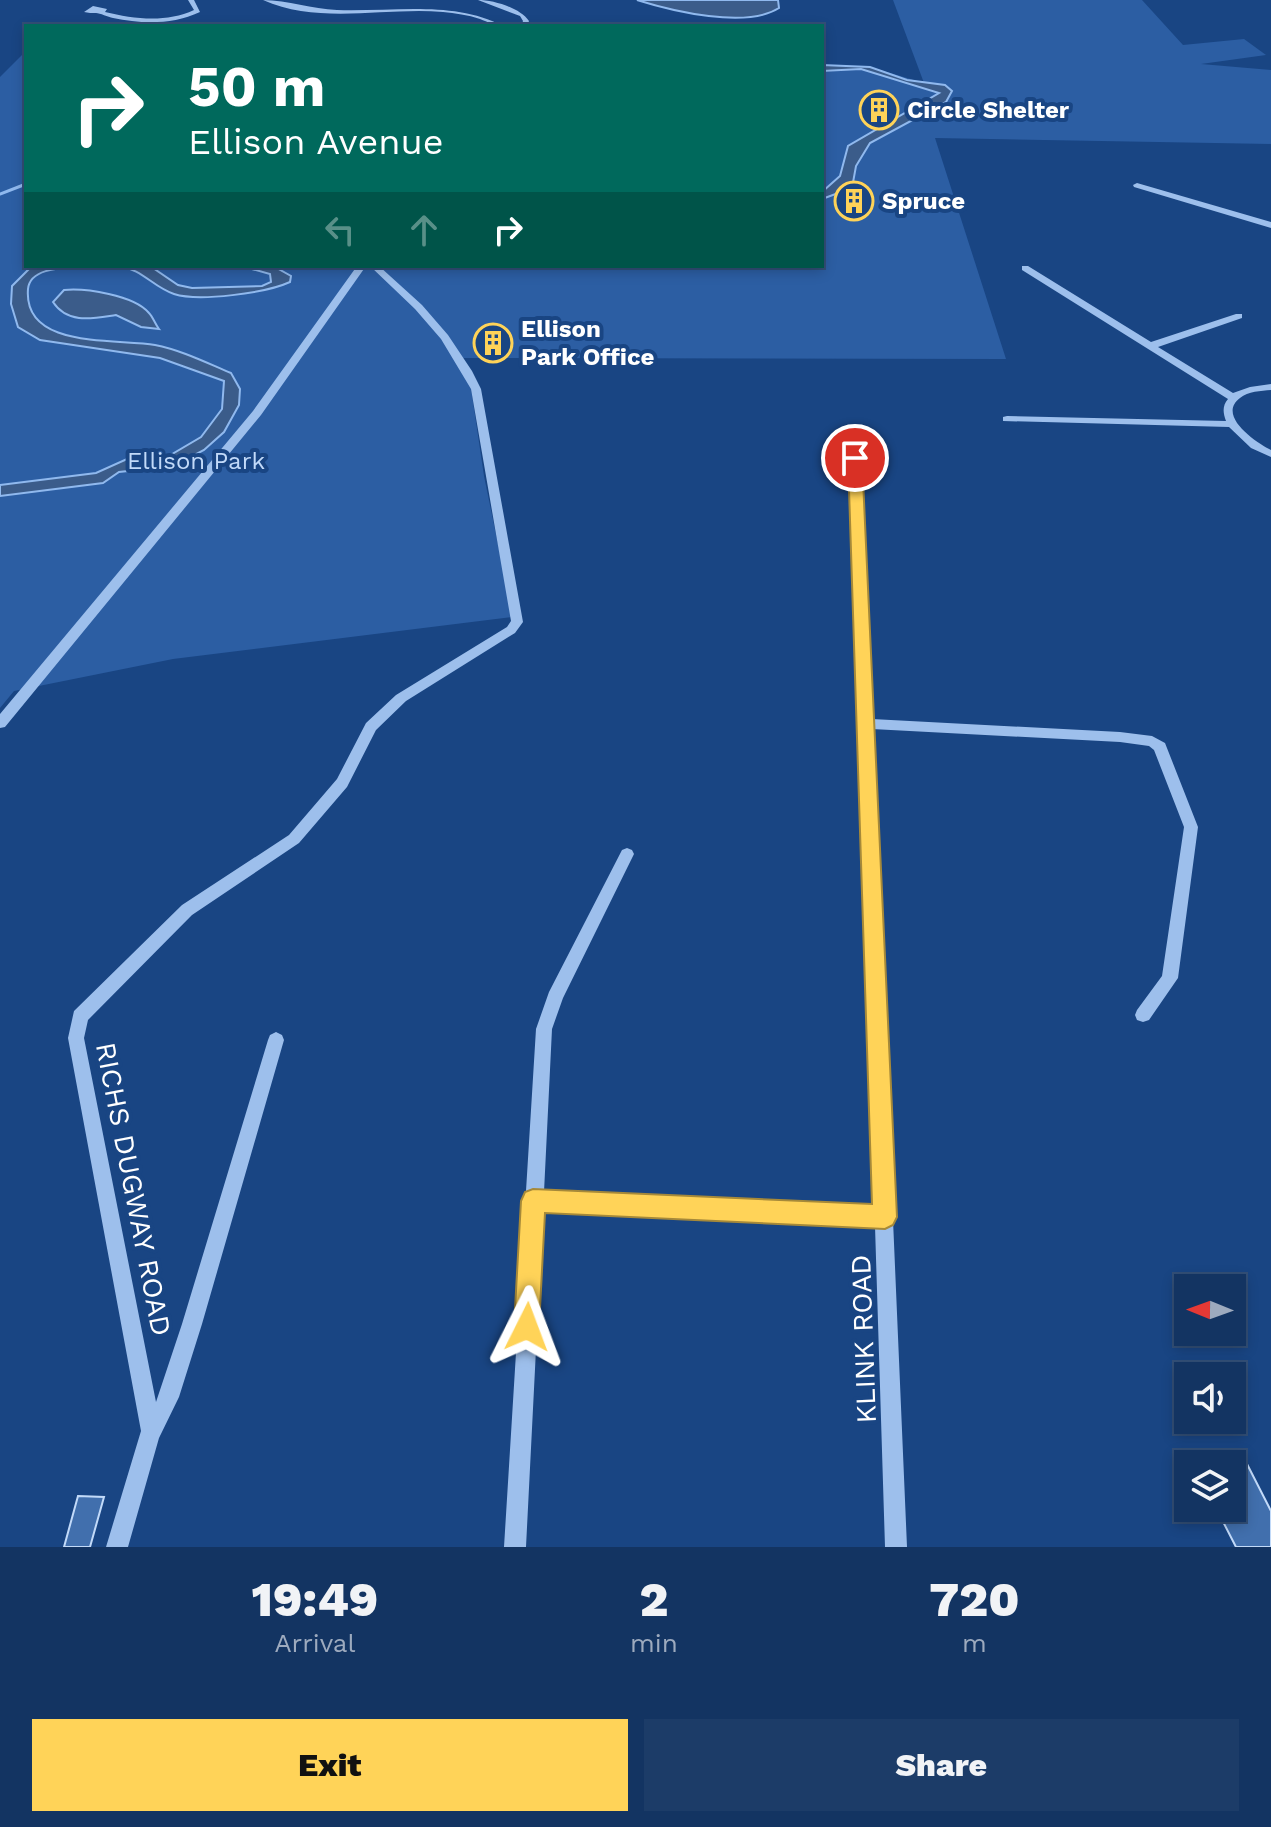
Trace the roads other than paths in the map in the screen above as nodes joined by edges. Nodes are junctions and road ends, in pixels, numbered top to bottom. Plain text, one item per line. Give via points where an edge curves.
1 (191, 0) edge
2 (266, 0) edge
3 (481, 0) edge
4 (101, 13) dead end
5 (496, 24) edge
6 (525, 24) edge
7 (1137, 185) dead end
8 (1271, 225) edge
9 (361, 268) edge
10 (376, 268) edge
11 (1025, 268) dead end
12 (1239, 316) dead end
13 (1150, 346) junction
14 (1271, 387) edge
15 (1233, 398) junction
16 (1007, 419) dead end
17 (1230, 424) junction
18 (1271, 454) edge
19 (855, 458) dead end
20 (0, 723) edge
21 (866, 724) junction
22 (627, 854) dead end
23 (1143, 1015) dead end
24 (276, 1040) dead end
25 (533, 1201) junction
26 (885, 1217) junction
27 (151, 1431) junction
28 (117, 1547) edge
29 (515, 1547) edge
30 (896, 1547) edge

1 - 4 street via 198,11 184,17 133,19
2 - 5 street via 332,12 449,10
3 - 6 street via 522,15
7 - 8 street
9 - 20 street via 257,413
10 - 27 street, RICHS DUGWAY ROAD via 446,337 463,358 476,389 517,622 401,698 371,727 342,783 294,839 187,910 80,1016 76,1038
11 - 13 street
12 - 13 street
13 - 15 street
14 - 15 street
15 - 17 street via 1226,411
16 - 17 street
17 - 18 street via 1250,444
19 - 21 street, KLINK ROAD
21 - 23 street via 1120,737 1160,747 1191,827 1170,978
21 - 26 street, KLINK ROAD
22 - 25 street via 549,1012
24 - 27 street via 188,1339 169,1397
25 - 26 street
25 - 29 street
26 - 30 street, KLINK ROAD
27 - 28 street, RICHS DUGWAY ROAD

